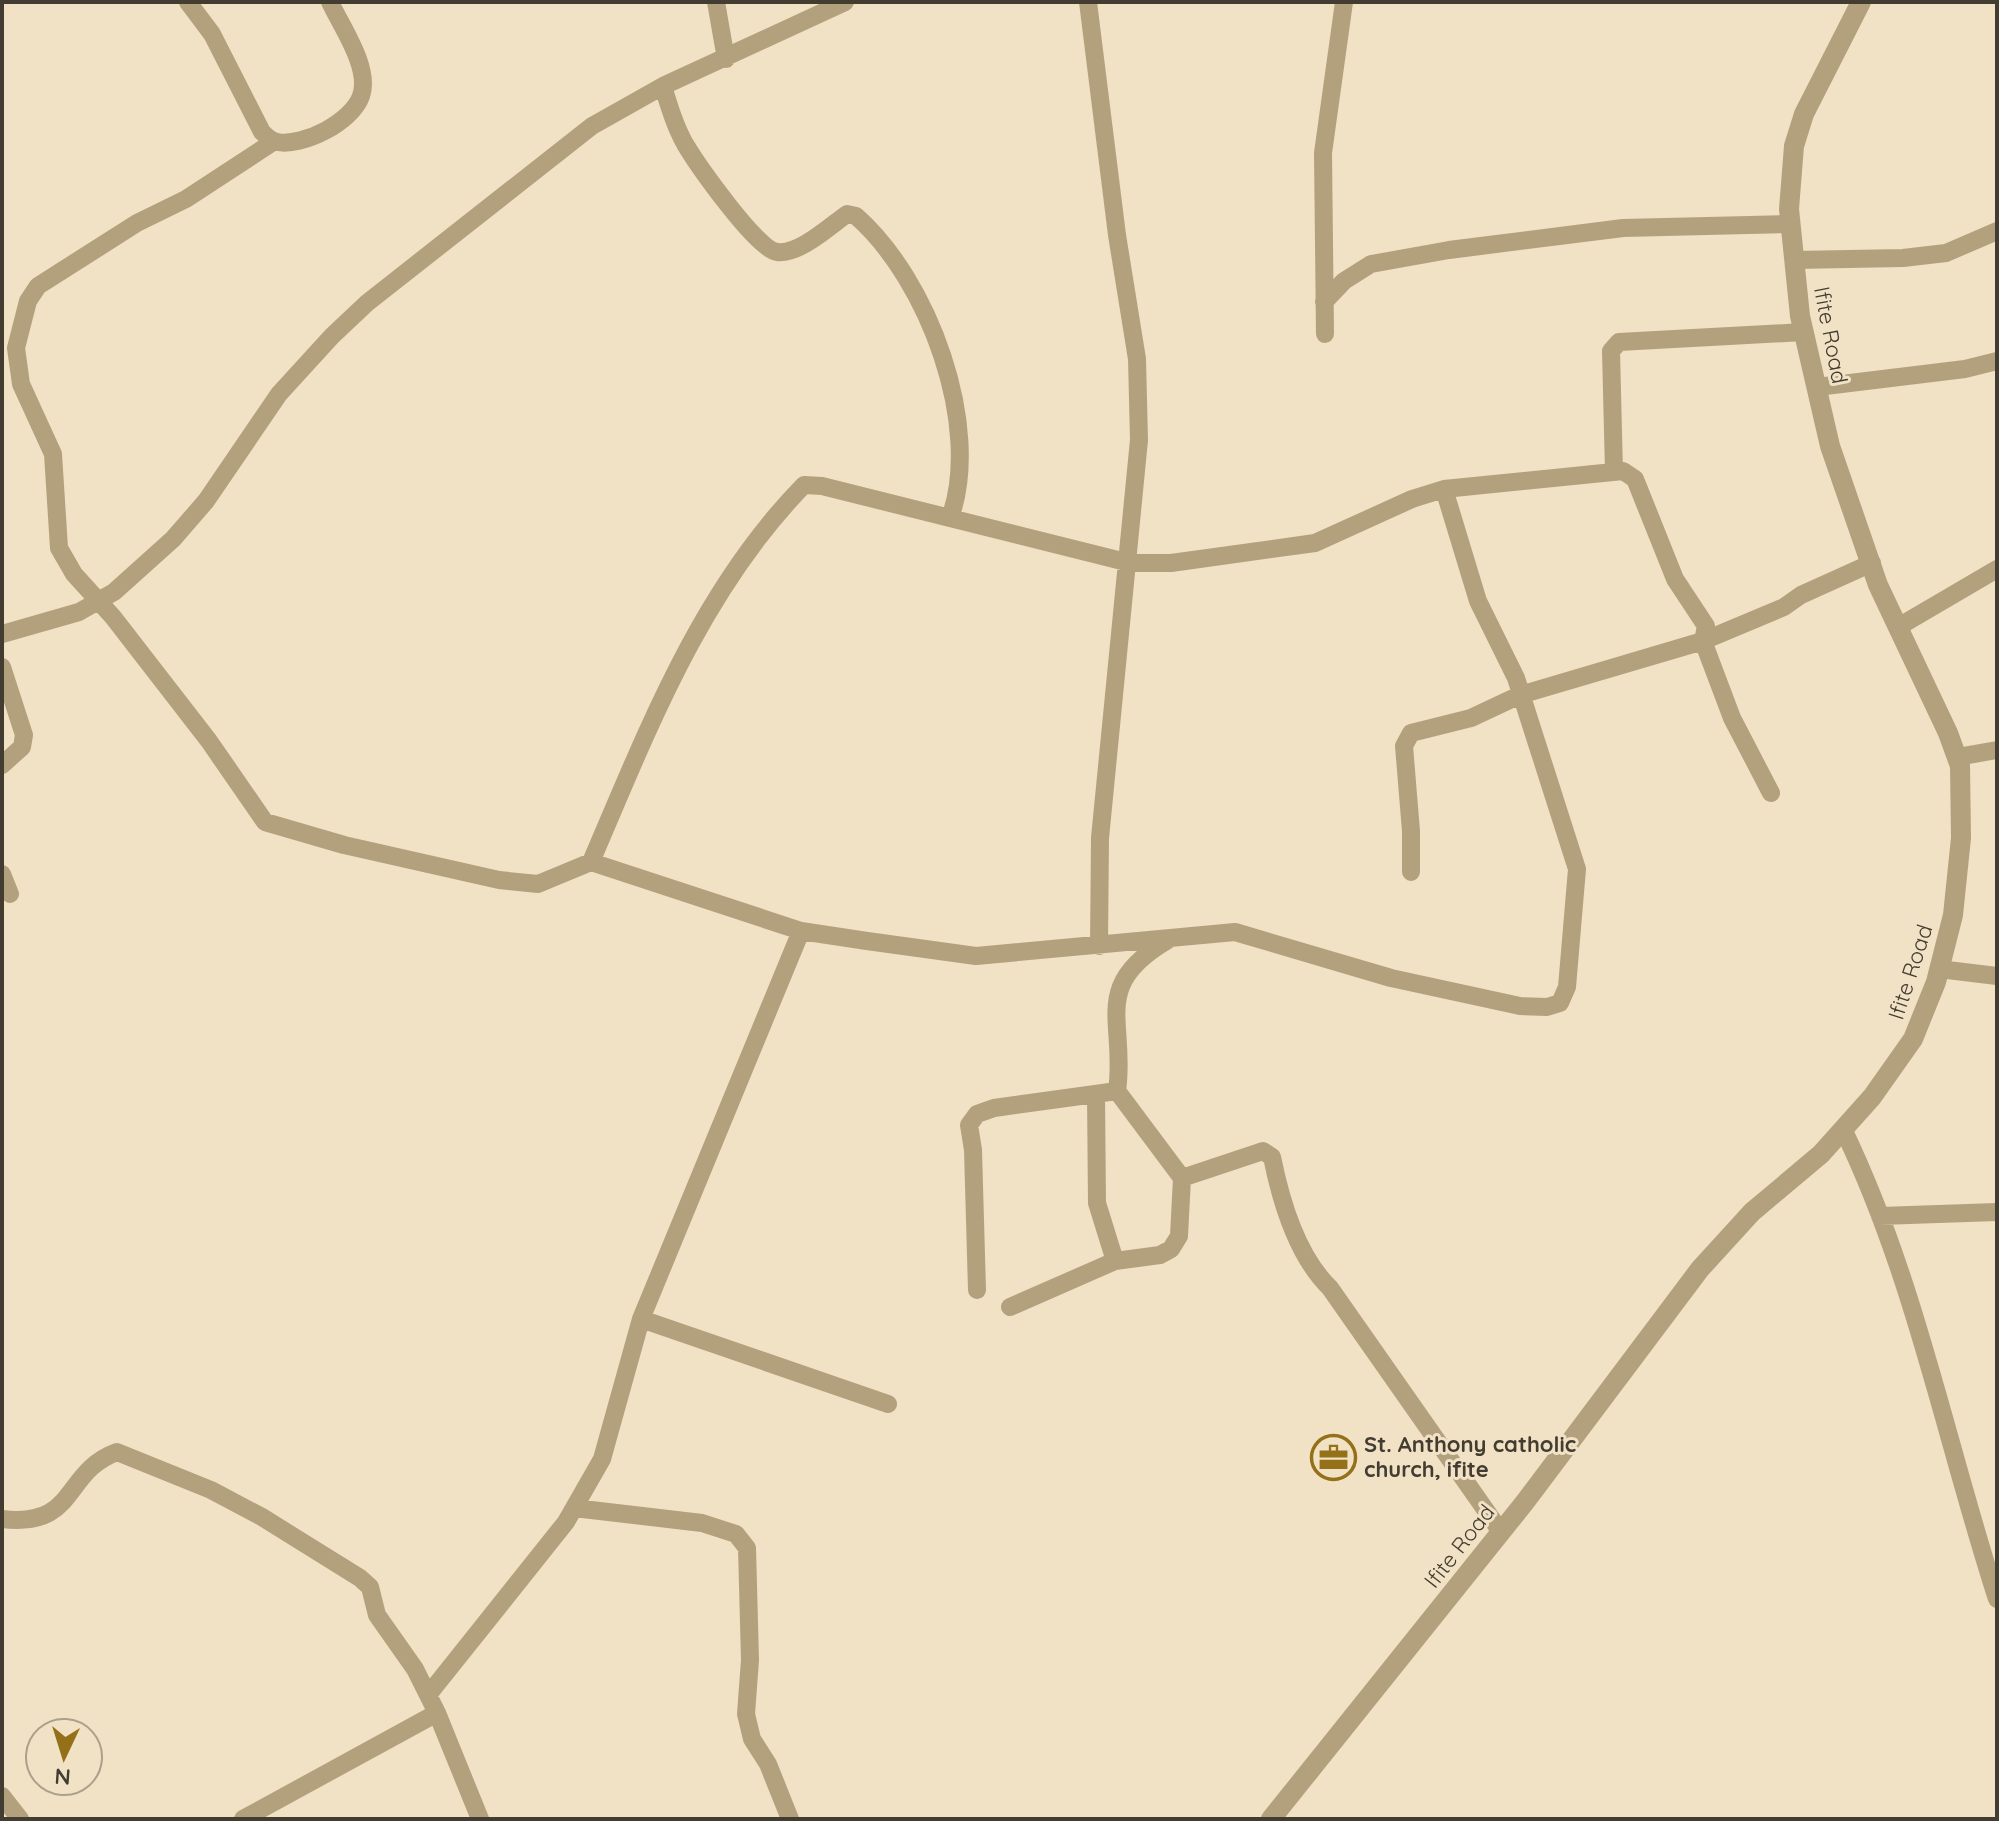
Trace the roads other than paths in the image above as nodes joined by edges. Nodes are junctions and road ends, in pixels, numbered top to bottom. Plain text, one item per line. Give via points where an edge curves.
1 (188, 2) edge
2 (330, 2) edge
3 (716, 2) edge
4 (845, 2) edge
5 (1088, 2) edge
6 (1344, 2) edge
7 (1861, 2) edge
8 (726, 59) junction
9 (663, 86) junction
10 (273, 142) junction
11 (1791, 224) junction
12 (1997, 231) edge
13 (1794, 260) junction
14 (1324, 302) junction
15 (1804, 332) junction
16 (1325, 334) dead end
17 (1997, 361) edge
18 (1817, 387) junction
19 (1614, 472) junction
20 (1444, 489) junction
21 (950, 518) junction
22 (1130, 563) junction
23 (1872, 563) junction
24 (1997, 569) edge
25 (100, 600) junction
26 (1898, 627) junction
27 (2, 634) edge
28 (1703, 641) junction
29 (2, 667) edge
30 (1520, 695) junction
31 (1997, 750) edge
32 (1957, 757) junction
33 (2, 765) edge
34 (1771, 793) dead end
35 (591, 862) junction
36 (1411, 872) dead end
37 (2, 874) edge
38 (10, 894) dead end
39 (801, 931) junction
40 (1177, 934) junction
41 (1099, 946) junction
42 (1939, 969) junction
43 (1997, 976) edge
44 (1117, 1091) junction
45 (1096, 1095) junction
46 (1843, 1129) junction
47 (1182, 1178) junction
48 (1997, 1212) edge
49 (1880, 1216) junction
50 (1115, 1261) junction
51 (977, 1290) dead end
52 (1010, 1307) dead end
53 (641, 1319) junction
54 (888, 1404) dead end
55 (574, 1508) junction
56 (2, 1519) edge
57 (1501, 1532) junction
58 (1997, 1599) edge
59 (428, 1695) junction
60 (437, 1713) junction
61 (2, 1796) edge
62 (20, 1819) edge
63 (243, 1819) edge
64 (480, 1819) edge
65 (790, 1819) edge
66 (1271, 1819) edge

1 - 10 street via 212,34 262,132
2 - 10 street via 354,52 361,96 345,116 314,136
3 - 8 street
4 - 8 street
5 - 22 street via 1137,359 1139,440
6 - 14 street via 1323,153
7 - 11 street, Ifite Road via 1823,71 1794,146
8 - 9 street
9 - 21 street via 685,143 766,249 781,253 847,214 856,216 911,282 926,312 955,412 958,497
9 - 25 street via 592,126 367,303 279,394 206,501 173,539
10 - 25 street via 186,199 65,267 38,286 28,301 16,348 21,384 53,454 59,548 74,574
11 - 13 street, Ifite Road
11 - 14 street via 1623,228 1449,250 1371,264
12 - 13 street via 1946,253
13 - 15 street, Ifite Road
14 - 16 street
15 - 18 street, Ifite Road
15 - 19 street via 1619,342 1611,351
17 - 18 street
18 - 23 street, Ifite Road via 1830,446
19 - 20 street
19 - 28 street via 1635,479 1675,579 1706,626
20 - 22 street via 1315,543 1171,563
20 - 30 street via 1478,601
21 - 22 street
21 - 35 street via 804,485 716,598 670,679
22 - 41 street via 1100,838
23 - 26 street, Ifite Road
23 - 28 street
24 - 26 street
25 - 27 street via 79,612
25 - 35 street via 265,822 499,880 538,884
26 - 32 street, Ifite Road
28 - 30 street
28 - 34 street via 1732,718
29 - 33 street via 24,735 22,747
30 - 36 street via 1471,718 1407,738
30 - 40 street via 1577,869 1567,987 1560,1003 1520,1006 1391,978 1235,932
31 - 32 street
32 - 42 street, Ifite Road via 1961,838 1953,915
35 - 39 street
37 - 38 street
39 - 41 street via 976,956
39 - 53 street
40 - 41 street
40 - 44 street via 1139,957 1122,982 1114,1024
42 - 43 street
42 - 46 street, Ifite Road via 1913,1039
44 - 45 street
44 - 47 street
45 - 50 street via 1097,1203
45 - 51 street via 994,1108 977,1114 969,1125
46 - 49 street
46 - 57 street, Ifite Road via 1752,1212 1700,1269
47 - 50 street via 1179,1236 1171,1249
47 - 57 street via 1263,1151 1272,1157 1310,1269 1330,1288
48 - 49 street
49 - 58 street
50 - 52 street
53 - 54 street
53 - 55 street via 602,1459
55 - 59 street
55 - 65 street via 702,1523 736,1534 747,1548 746,1714 752,1739
56 - 59 street via 37,1521 52,1514 101,1458 117,1452 211,1490 370,1587 377,1615
57 - 66 street, Ifite Road
59 - 60 street
60 - 63 street
60 - 64 street
61 - 62 street

